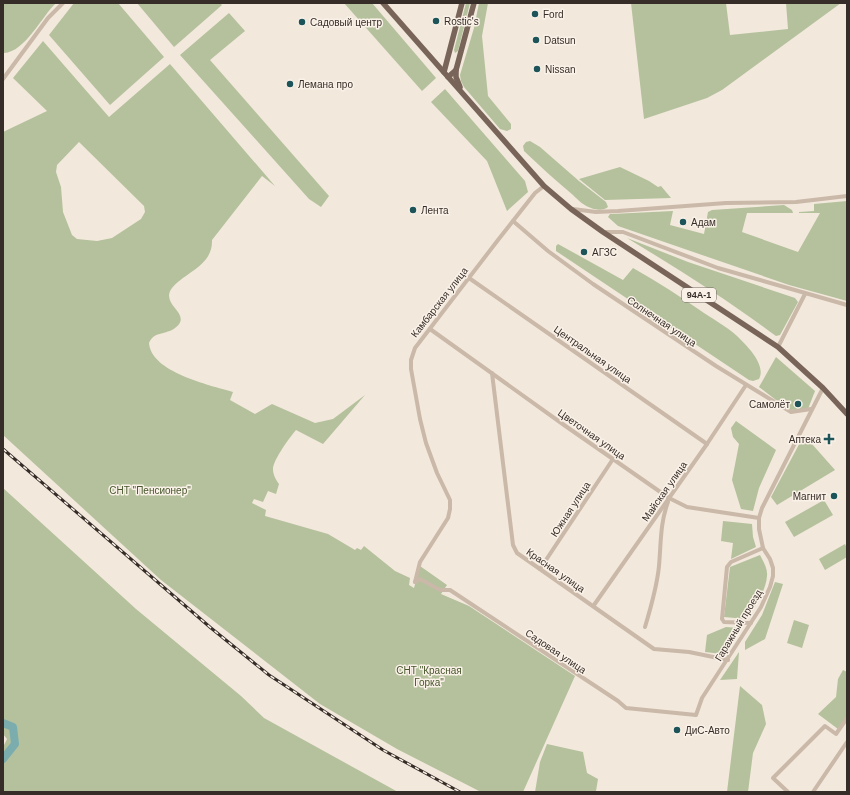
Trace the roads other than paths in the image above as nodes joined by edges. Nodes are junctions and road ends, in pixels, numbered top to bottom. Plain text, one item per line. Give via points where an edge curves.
1 (63, 3) edge
2 (383, 3) edge
3 (462, 3) edge
4 (474, 3) edge
5 (456, 70) junction
6 (444, 72) junction
7 (448, 77) junction
8 (3, 78) edge
9 (461, 92) junction
10 (544, 186) junction
11 (847, 196) edge
12 (571, 209) junction
13 (513, 221) junction
14 (603, 232) junction
15 (469, 278) junction
16 (805, 294) junction
17 (847, 305) edge
18 (430, 329) junction
19 (778, 347) junction
20 (492, 373) junction
21 (746, 385) junction
22 (823, 388) junction
23 (812, 409) junction
24 (847, 414) edge
25 (707, 444) junction
26 (613, 459) junction
27 (669, 498) junction
28 (759, 518) junction
29 (763, 548) junction
30 (540, 569) junction
31 (415, 582) joint
32 (594, 605) junction
33 (751, 623) junction
34 (645, 627) dead end
35 (728, 660) junction
36 (696, 715) joint
37 (847, 718) edge
38 (847, 742) edge
39 (788, 792) edge
40 (813, 792) edge

1 - 8 street via 48,18
2 - 6 main road
3 - 6 main road
4 - 5 main road
5 - 7 main road
5 - 9 main road
6 - 7 main road
7 - 9 main road
9 - 10 main road
10 - 12 main road
10 - 13 street, Камбарская улица via 535,193
11 - 12 street via 796,202 726,203 618,211
12 - 14 main road, 94А-1
13 - 15 street, Камбарская улица
13 - 21 street, Солнечная улица via 593,284
14 - 16 street via 623,232 718,268
14 - 19 main road, 94А-1
15 - 18 street, Камбарская улица
15 - 25 street, Центральная улица
16 - 17 street
16 - 19 street
18 - 20 street, Цветочная улица
18 - 31 street, Камбарская улица via 415,348 411,369 426,443 450,500 450,509 448,518 420,562
19 - 22 main road, 94А-1
20 - 26 street, Цветочная улица
20 - 30 street, Красная улица via 513,545 517,553
21 - 23 street, Солнечная улица via 791,412
21 - 25 street, Майская улица
22 - 23 street, Гаражный проезд
22 - 24 main road, 94А-1
23 - 28 street, Гаражный проезд
25 - 27 street, Майская улица
26 - 27 street, Цветочная улица
26 - 30 street, Южная улица
27 - 28 street, Цветочная улица via 687,507
27 - 32 street, Майская улица
27 - 34 street via 661,527 657,583
28 - 29 street, Гаражный проезд
29 - 33 street, Гаражный проезд via 770,559 774,576 761,608
29 - 33 street via 731,562 727,567 722,620
30 - 32 street, Красная улица
31 - 36 street, Садовая улица via 420,580 440,590 450,590 626,708
32 - 35 street, Красная улица via 654,649 690,652
33 - 35 street, Гаражный проезд
35 - 36 street, Гаражный проезд via 702,698
37 - 39 street via 836,734 826,726 773,778
38 - 40 street

